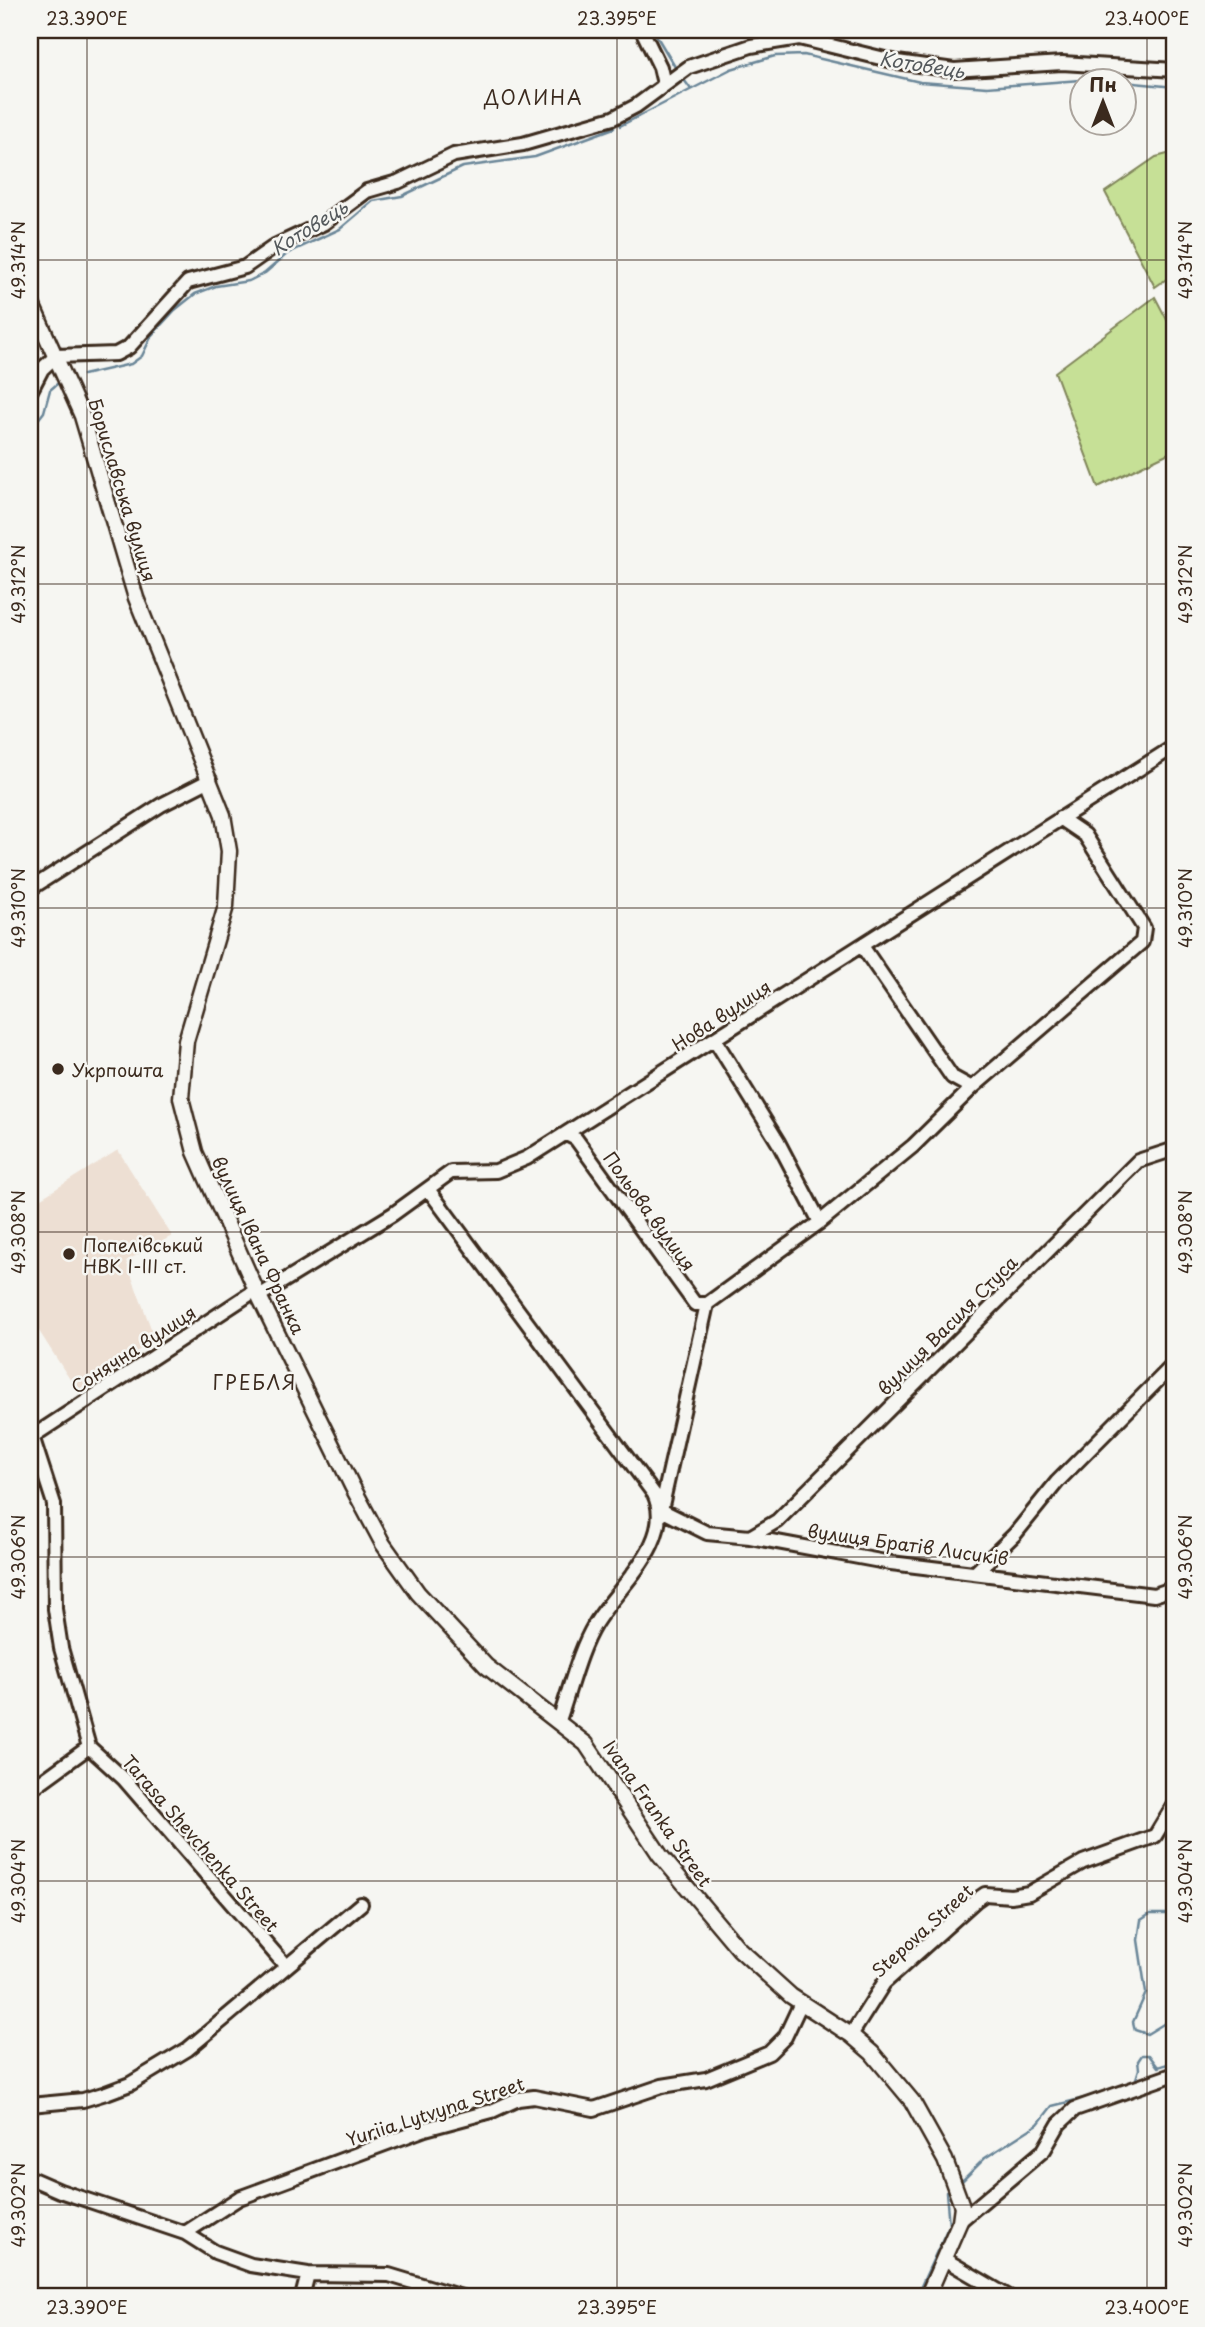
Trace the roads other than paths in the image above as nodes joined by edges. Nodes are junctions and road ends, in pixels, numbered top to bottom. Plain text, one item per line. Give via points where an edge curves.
1 (642, 30) edge
2 (1175, 70) edge
3 (668, 81) junction
4 (30, 300) edge
5 (56, 356) junction
6 (30, 392) edge
7 (136, 598) joint
8 (1175, 746) edge
9 (210, 780) junction
10 (1060, 818) junction
11 (30, 888) edge
12 (862, 946) junction
13 (715, 1040) junction
14 (972, 1088) junction
15 (566, 1134) junction
16 (1175, 1149) edge
17 (428, 1189) junction
18 (820, 1222) junction
19 (258, 1293) junction
20 (702, 1308) junction
21 (1175, 1363) edge
22 (31, 1437) edge
23 (661, 1510) junction
24 (750, 1537) junction
25 (976, 1572) junction
26 (1175, 1588) edge
27 (1154, 1595) junction
28 (1175, 1600) edge
29 (559, 1720) junction
30 (89, 1747) junction
31 (30, 1790) edge
32 (1175, 1803) edge
33 (362, 1904) dead end
34 (285, 1965) junction
35 (801, 2003) junction
36 (851, 2035) junction
37 (1175, 2074) edge
38 (30, 2105) edge
39 (30, 2178) edge
40 (960, 2221) junction
41 (185, 2233) junction
42 (944, 2259) junction
43 (308, 2274) junction
44 (302, 2297) edge
45 (461, 2297) edge
46 (927, 2297) edge
47 (1009, 2297) edge

1 - 3 street
2 - 3 street via 1062,63 954,70 897,62 799,38 751,46 688,67
3 - 5 street via 613,118 523,144 454,155 398,182 367,191 324,223 275,246 245,267 188,282 129,347 116,354
4 - 5 main road, Бориславська вулиця
5 - 6 street via 41,369
5 - 7 main road, Бориславська вулиця via 82,416
7 - 9 main road, вулиця Івана Франка
8 - 10 street, Нова вулиця
9 - 11 street via 161,805
9 - 19 main road, вулиця Івана Франка via 223,815 229,851 227,894 220,933 186,1041 181,1098 199,1163
10 - 12 street, Нова вулиця
10 - 14 street via 1085,835 1144,928 1142,942
12 - 13 street, Нова вулиця
12 - 14 street via 952,1077
13 - 15 street, Нова вулиця
13 - 18 street via 778,1142
14 - 18 street via 913,1146
15 - 17 street, Нова вулиця via 513,1166 451,1172
15 - 20 street, Польова вулиця via 576,1139
16 - 24 street, вулиця Василя Стуса via 1138,1161 777,1521
17 - 19 street, Нова вулиця
17 - 23 street via 654,1494
18 - 20 street
19 - 22 street, Сонячна вулиця
19 - 29 main road, вулиця Івана Франка via 352,1486 403,1573 486,1666
20 - 23 street via 686,1408
21 - 25 street
22 - 30 street via 54,1504 55,1609 61,1648
23 - 24 street, вулиця Братів Лисиків via 707,1533
23 - 29 street via 632,1577 595,1624
24 - 25 street, вулиця Братів Лисиків via 891,1563
25 - 27 street, вулиця Братів Лисиків
26 - 27 street, вулиця Братів Лисиків
27 - 28 street, вулиця Братів Лисиків
29 - 35 main road, Ivana Franka Street via 586,1744 682,1883 739,1949
30 - 31 street
30 - 34 street, Tarasa Shevchenka Street via 124,1779
32 - 36 street, Stepova Street via 1155,1836 1083,1862 1029,1893 985,1894 975,1901 884,1983
33 - 34 street
34 - 38 street via 188,2049 130,2084 83,2099
35 - 36 main road, Ivana Franka Street
35 - 41 street, Yuriia Lytvyna Street via 785,2037 769,2053 706,2079 662,2086 594,2109 534,2097 518,2099 239,2198
36 - 40 main road, Ivana Franka Street via 892,2073 912,2101 959,2190
37 - 40 street via 1075,2109 1059,2124 1044,2150
39 - 41 street
40 - 42 main road, Ivana Franka Street
41 - 43 street via 215,2252 251,2265
42 - 46 main road, Ivana Franka Street
42 - 47 street
43 - 44 street
43 - 45 street via 389,2275

